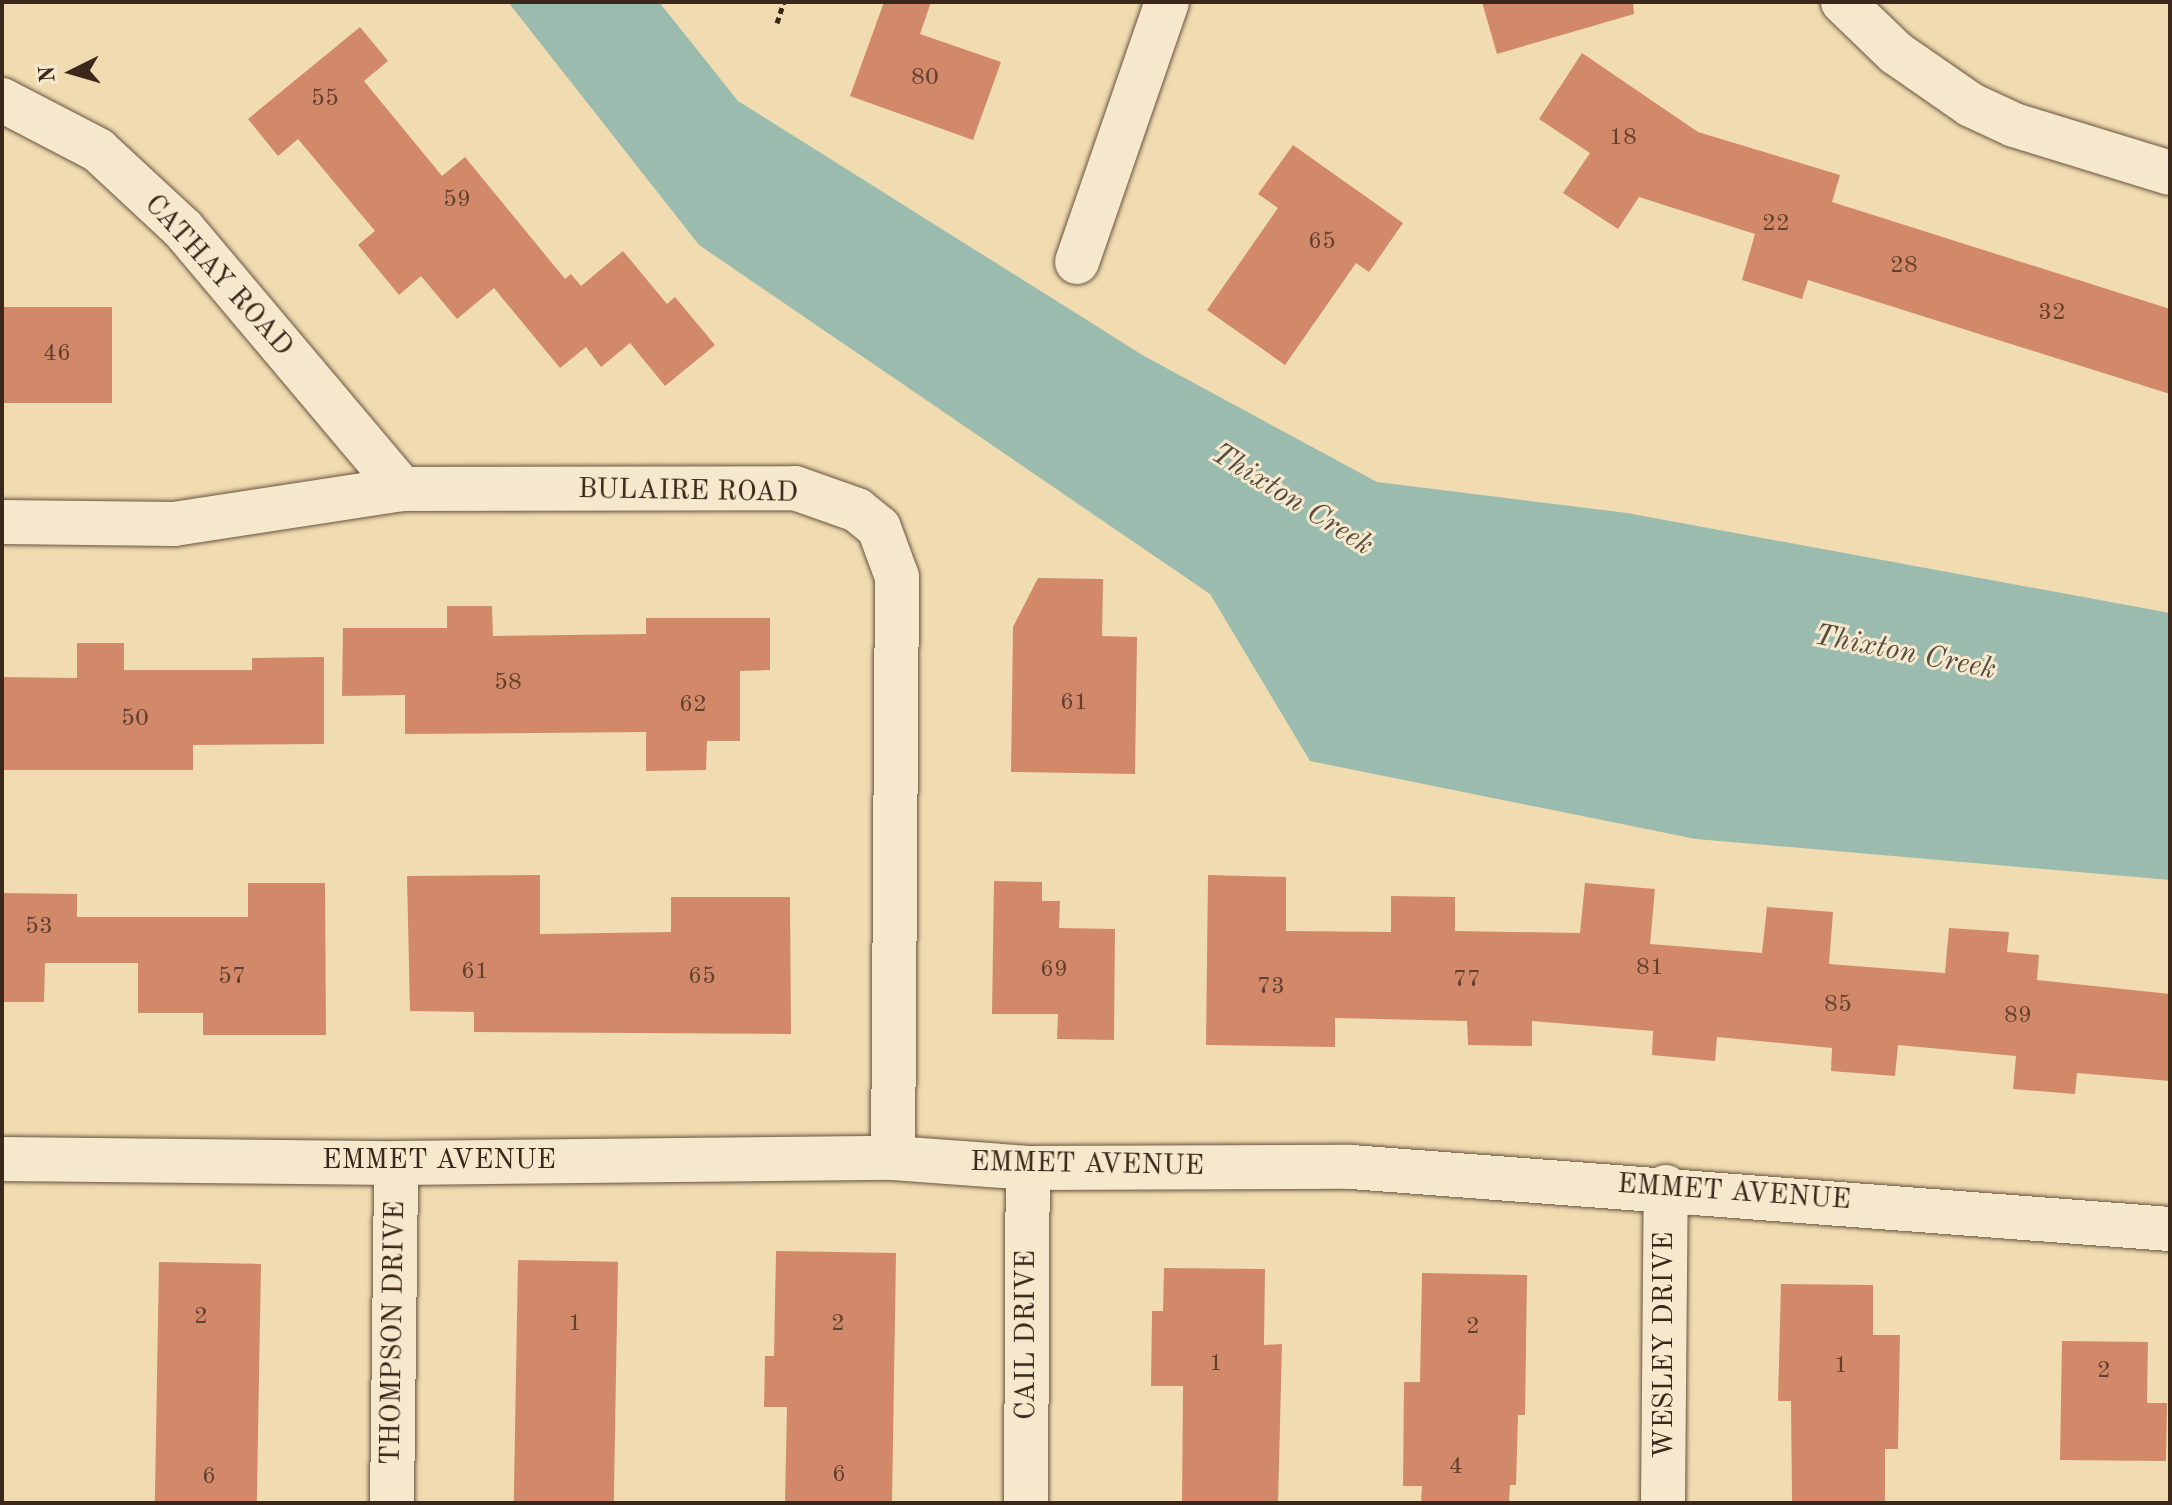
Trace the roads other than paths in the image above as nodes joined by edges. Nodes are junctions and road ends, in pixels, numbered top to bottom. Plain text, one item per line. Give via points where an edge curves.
1 (1167, 2) edge
2 (1843, 2) edge
3 (2, 100) edge
4 (2170, 173) edge
5 (1077, 262) dead end
6 (402, 489) junction
7 (2, 522) edge
8 (893, 1158) junction
9 (2, 1159) edge
10 (396, 1163) junction
11 (1028, 1168) junction
12 (1666, 1187) junction
13 (2170, 1229) edge
14 (392, 1503) edge
15 (1026, 1503) edge
16 (1663, 1503) edge

1 - 5 street
2 - 4 street via 1896,53 1971,105 2014,125
3 - 6 street, CATHAY ROAD via 98,150 183,229
6 - 7 street, BULAIRE ROAD via 174,524
6 - 8 street, BULAIRE ROAD via 795,488 857,510 879,528 897,577
8 - 10 street, EMMET AVENUE
8 - 11 street, EMMET AVENUE
9 - 10 street, EMMET AVENUE
10 - 14 street, THOMPSON DRIVE
11 - 12 street, EMMET AVENUE via 1351,1167
11 - 15 street, CAIL DRIVE
12 - 13 street, EMMET AVENUE
12 - 16 street, WESLEY DRIVE

